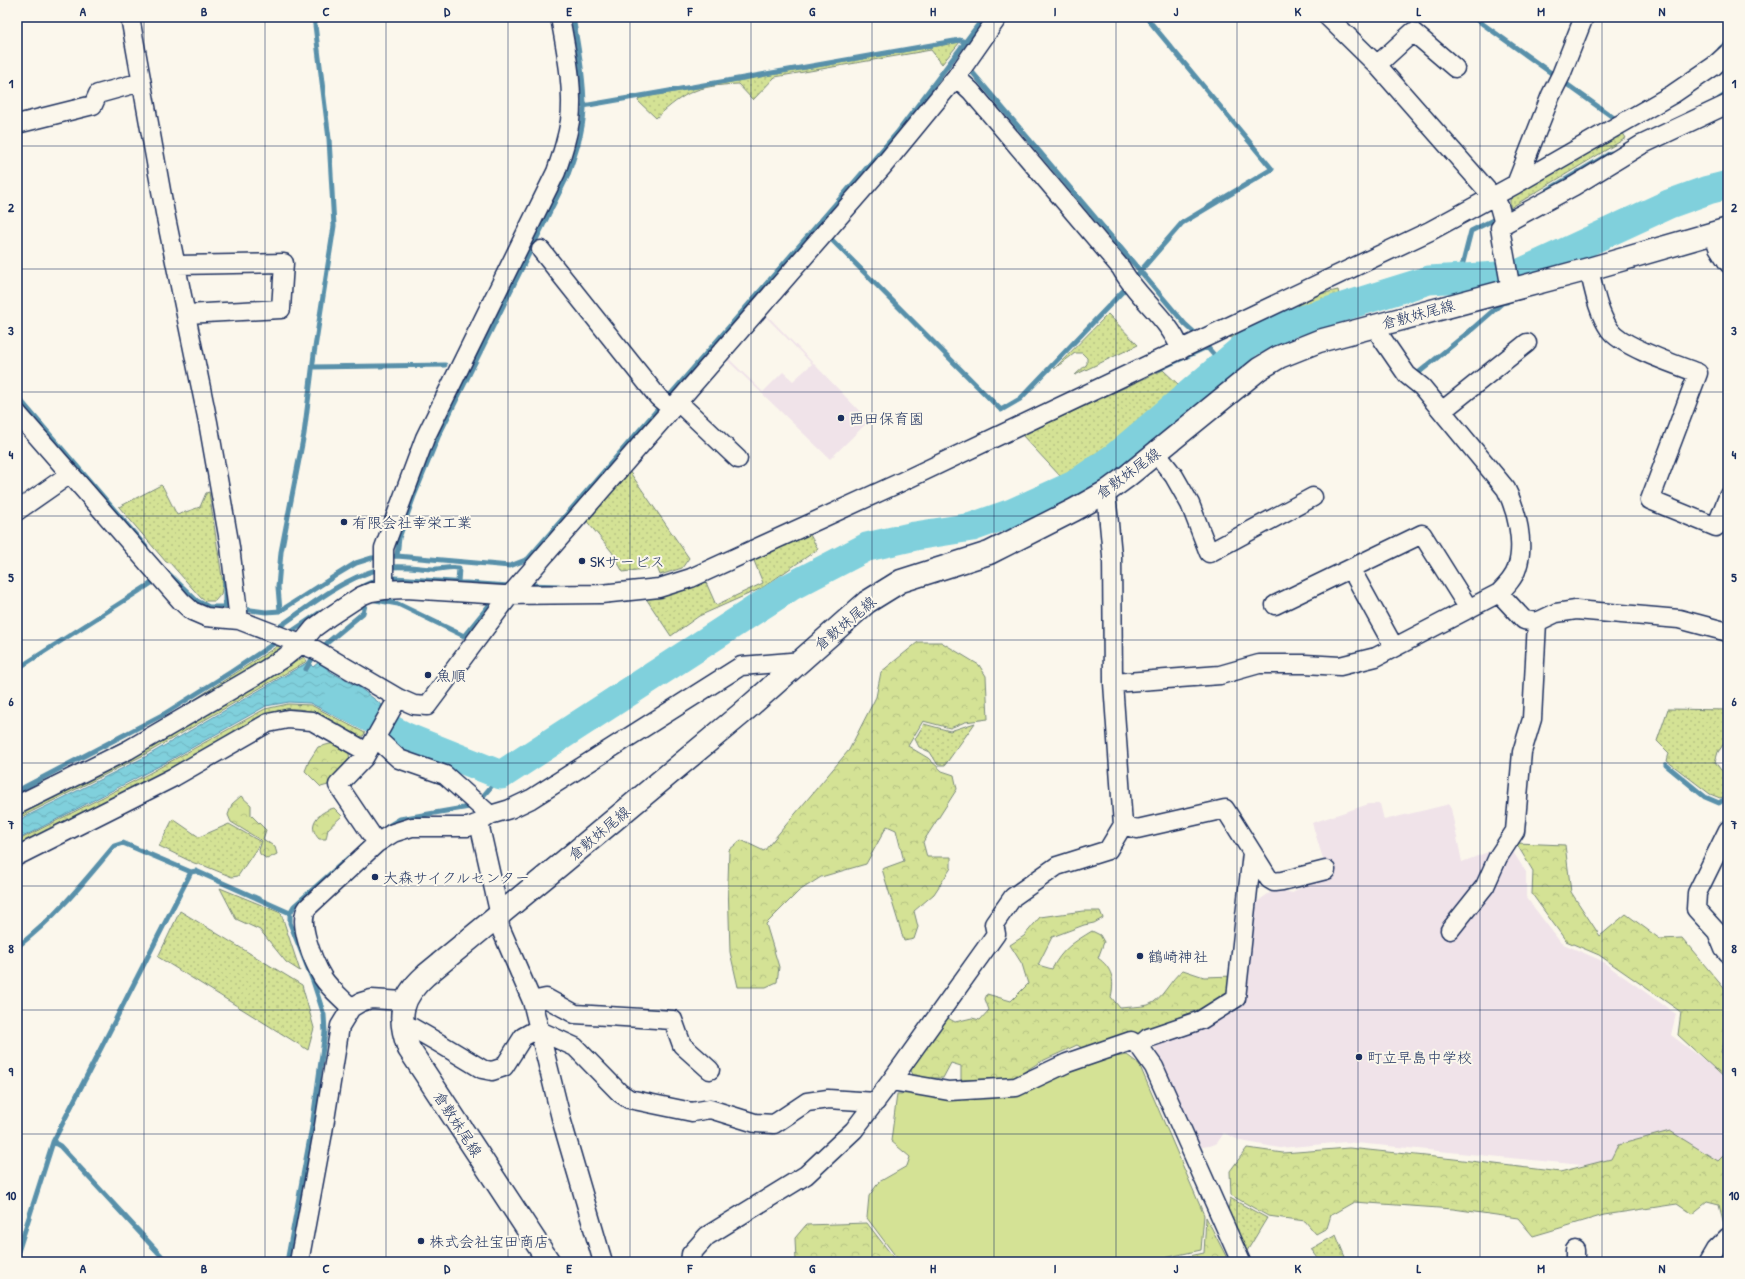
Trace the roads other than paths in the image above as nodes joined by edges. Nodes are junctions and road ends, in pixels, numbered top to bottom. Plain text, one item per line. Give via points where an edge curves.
1 (130, 17) edge
2 (560, 17) edge
3 (998, 17) edge
4 (1328, 17) edge
5 (1584, 17) edge
6 (1728, 54) edge
7 (1377, 65) junction
8 (1456, 68) dead end
9 (956, 77) junction
10 (141, 82) junction
11 (1728, 104) edge
12 (17, 124) edge
13 (1520, 176) junction
14 (1496, 205) junction
15 (1720, 231) edge
16 (541, 250) dead end
17 (1728, 263) edge
18 (176, 265) junction
19 (1590, 269) junction
20 (1511, 286) junction
21 (186, 314) junction
22 (1375, 326) junction
23 (1527, 343) dead end
24 (1179, 345) junction
25 (675, 405) junction
26 (1442, 412) junction
27 (20, 423) edge
28 (1156, 453) junction
29 (738, 459) dead end
30 (70, 474) junction
31 (1106, 492) junction
32 (1313, 497) dead end
33 (1728, 497) edge
34 (17, 511) edge
35 (1351, 569) junction
36 (384, 588) junction
37 (1499, 594) junction
38 (502, 595) junction
39 (1275, 605) dead end
40 (1469, 609) junction
41 (238, 612) junction
42 (1537, 622) junction
43 (1728, 632) edge
44 (302, 644) junction
45 (1394, 647) junction
46 (802, 661) junction
47 (1113, 683) junction
48 (398, 698) junction
49 (377, 735) junction
50 (17, 805) edge
51 (485, 819) junction
52 (1123, 825) junction
53 (1728, 830) edge
54 (373, 838) junction
55 (1252, 853) junction
56 (17, 856) edge
57 (1326, 870) dead end
58 (499, 915) junction
59 (1450, 930) dead end
60 (1728, 954) edge
61 (404, 1001) junction
62 (532, 1001) junction
63 (351, 1008) junction
64 (402, 1024) junction
65 (540, 1031) junction
66 (1138, 1046) junction
67 (710, 1070) dead end
68 (891, 1081) junction
69 (876, 1102) junction
70 (1728, 1237) edge
71 (299, 1262) edge
72 (549, 1262) edge
73 (603, 1262) edge
74 (690, 1262) edge
75 (1241, 1262) edge
76 (1708, 1262) edge

1 - 10 street
2 - 36 street via 571,100 570,121 561,158 425,438 384,548
3 - 9 street
4 - 7 street
5 - 13 street
6 - 13 street via 1673,94
7 - 8 street via 1413,32
7 - 14 street
9 - 24 street via 971,91 1121,268 1131,284 1169,327
9 - 25 street via 883,166
10 - 12 street via 98,94 93,105
10 - 18 street
11 - 14 street via 1641,146 1574,186
13 - 14 street
14 - 20 street
14 - 24 street via 1430,231
15 - 17 street via 1718,247
15 - 19 main road, 倉敷妹尾線
16 - 25 street via 658,397
18 - 21 street
18 - 21 street via 284,263 281,309
19 - 20 main road, 倉敷妹尾線
19 - 33 street via 1599,308 1610,331 1625,343 1698,373 1650,500 1716,527
20 - 22 main road, 倉敷妹尾線
21 - 41 street via 208,422
22 - 26 street via 1407,376 1422,387
22 - 28 main road, 倉敷妹尾線 via 1319,341 1259,368
23 - 26 street
24 - 38 street via 892,486 691,578 660,588 617,593
25 - 29 street
25 - 38 street
26 - 37 street via 1506,490 1513,504 1518,522 1518,568
27 - 30 street
28 - 31 main road, 倉敷妹尾線
28 - 32 street via 1174,476 1190,504 1210,553
30 - 34 street
30 - 41 street via 192,611 206,617
31 - 46 main road, 倉敷妹尾線 via 989,554 901,581 867,602
31 - 47 street via 1112,555
35 - 39 street
35 - 40 street via 1422,534
35 - 45 street
36 - 38 street
36 - 44 street via 361,596 348,604 314,628
37 - 40 street
37 - 42 street via 1524,620
38 - 48 street via 427,706 414,705
40 - 45 street
41 - 44 street
42 - 43 street via 1556,613 1576,610 1679,619
42 - 59 street via 1532,719 1522,752 1515,831 1498,857 1485,886
44 - 48 street
44 - 50 street via 270,667 153,736
45 - 47 street via 1376,657 1340,666 1259,664 1220,675
46 - 51 street via 741,666 531,799
46 - 58 main road, 倉敷妹尾線
47 - 52 street
48 - 49 street
49 - 51 street via 399,759 445,775
49 - 54 street via 358,765 338,785
49 - 56 street via 312,721 288,719 268,723 161,783
51 - 54 street via 468,826 412,827
51 - 58 street
52 - 55 street via 1138,829 1225,809
52 - 68 street via 1108,850 1057,866 1013,897 994,924 996,934
53 - 60 street via 1697,893 1696,909 1717,932
54 - 63 street via 304,914 306,935 319,970
55 - 57 street via 1268,879 1274,882
55 - 66 street via 1236,998 1201,1020 1148,1038
58 - 61 main road, 倉敷妹尾線 via 417,983
58 - 62 street via 500,927
61 - 63 street via 371,999
61 - 64 main road, 倉敷妹尾線
62 - 65 street
62 - 67 street via 546,998 575,1014 673,1020 682,1045
63 - 71 street via 340,1026 337,1037 323,1132
64 - 65 street via 426,1035 482,1069 492,1071 504,1067 523,1037
64 - 72 main road, 倉敷妹尾線 via 406,1041 414,1057
65 - 69 street via 575,1047 629,1099 692,1112 710,1109 755,1123 774,1124 807,1102 828,1099
65 - 73 street via 562,1122
66 - 68 street via 1131,1041 1067,1063 1016,1087 949,1091
66 - 75 street via 1154,1067
68 - 69 street
69 - 74 street via 854,1130 806,1174 707,1236 691,1254
70 - 76 street via 1715,1250

